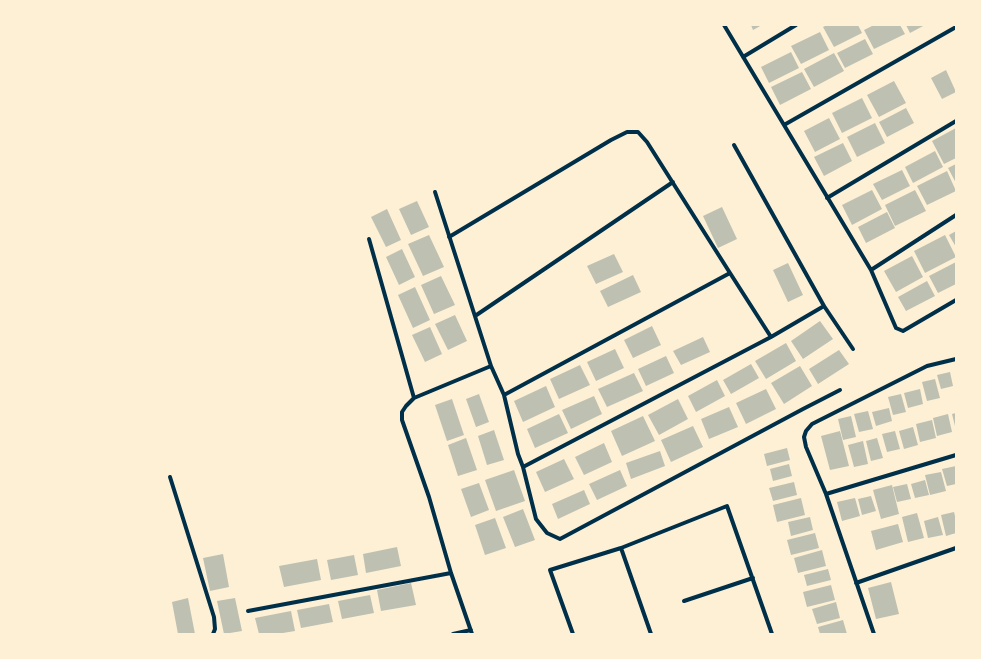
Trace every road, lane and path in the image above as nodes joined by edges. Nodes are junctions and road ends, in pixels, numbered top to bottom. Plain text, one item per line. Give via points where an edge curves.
1 (724, 25) edge
2 (796, 25) edge
3 (956, 27) edge
4 (743, 57) junction
5 (956, 121) edge
6 (784, 125) junction
7 (734, 145) dead end
8 (673, 182) junction
9 (435, 192) dead end
10 (827, 198) junction
11 (956, 215) edge
12 (449, 236) junction
13 (369, 239) dead end
14 (871, 270) junction
15 (730, 273) junction
16 (956, 300) edge
17 (824, 306) junction
18 (475, 316) junction
19 (771, 337) junction
20 (853, 349) dead end
21 (956, 359) edge
22 (491, 366) junction
23 (840, 390) dead end
24 (504, 395) junction
25 (414, 398) junction
26 (956, 455) edge
27 (523, 467) junction
28 (170, 477) dead end
29 (826, 494) junction
30 (621, 548) junction
31 (956, 548) edge
32 (451, 573) junction
33 (753, 578) junction
34 (856, 583) junction
35 (684, 601) dead end
36 (248, 611) dead end
37 (471, 632) edge
38 (212, 634) edge
39 (453, 634) edge
40 (573, 634) edge
41 (651, 634) edge
42 (772, 634) edge
43 (874, 634) edge

1 - 4 street
2 - 4 street
3 - 6 street
4 - 6 street
5 - 10 street
6 - 10 street
7 - 17 street
8 - 12 street via 648,142 638,132 628,132
8 - 15 street
8 - 18 street
9 - 12 street
10 - 14 street
11 - 14 street
12 - 18 street
13 - 25 street
14 - 16 street via 896,328 903,331
15 - 19 street
15 - 24 street
17 - 19 street
17 - 20 street
18 - 22 street
19 - 27 street
21 - 29 street via 927,366 812,424 804,436 806,447
22 - 24 street
22 - 25 street
23 - 27 street via 560,539 547,533 536,519
24 - 27 street
25 - 32 street via 402,412 402,420 429,496
26 - 29 street
28 - 38 street via 214,617 215,629
29 - 34 street
30 - 33 street via 727,506
30 - 40 street via 550,570
30 - 41 street
31 - 34 street
32 - 36 street
32 - 37 street
33 - 35 street
33 - 42 street
34 - 43 street
37 - 39 street

